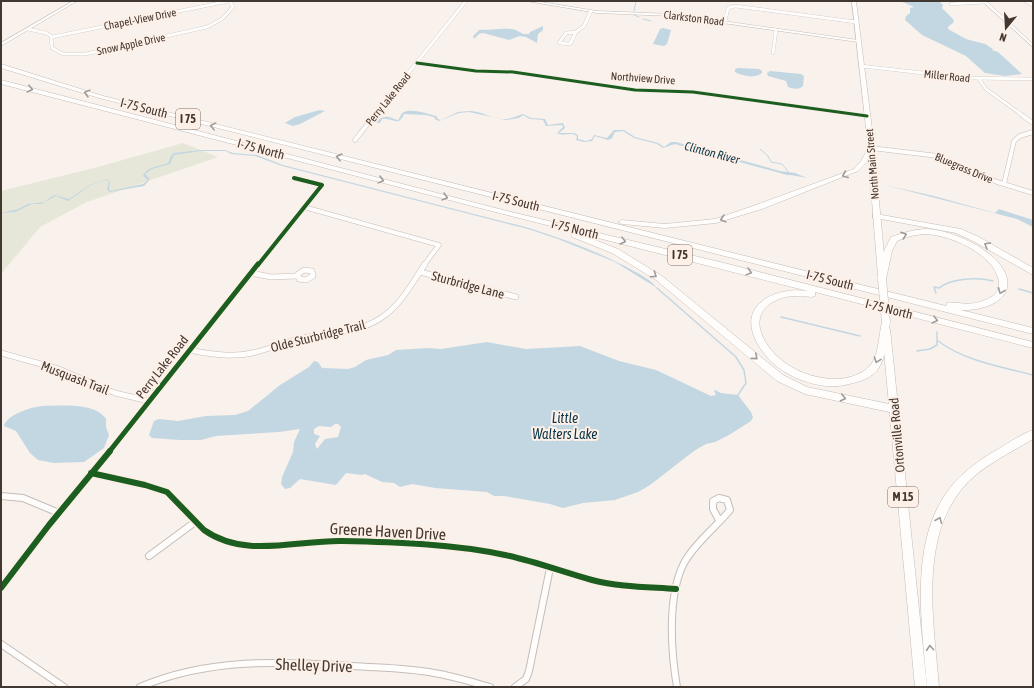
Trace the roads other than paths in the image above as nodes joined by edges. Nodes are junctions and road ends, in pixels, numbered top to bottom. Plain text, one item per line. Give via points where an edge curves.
1 (75, 1) edge
2 (229, 1) edge
3 (466, 1) edge
4 (531, 1) edge
5 (854, 1) edge
6 (1025, 1) edge
7 (985, 2) edge
8 (951, 4) dead end
9 (1033, 4) edge
10 (591, 12) junction
11 (725, 22) junction
12 (856, 22) junction
13 (28, 29) junction
14 (776, 30) junction
15 (576, 32) junction
16 (52, 37) junction
17 (858, 41) junction
18 (1, 45) edge
19 (1033, 46) edge
20 (773, 53) dead end
21 (417, 63) junction
22 (1, 66) edge
23 (861, 66) junction
24 (1033, 78) edge
25 (979, 79) junction
26 (1, 82) edge
27 (867, 116) junction
28 (1033, 123) edge
29 (1033, 132) edge
30 (355, 140) dead end
31 (871, 148) junction
32 (294, 178) dead end
33 (1004, 184) junction
34 (1033, 193) edge
35 (493, 196) junction
36 (304, 207) junction
37 (503, 212) junction
38 (876, 216) junction
39 (420, 272) junction
40 (1033, 272) edge
41 (251, 273) junction
42 (297, 276) dead end
43 (882, 279) junction
44 (516, 297) dead end
45 (898, 297) junction
46 (856, 300) junction
47 (886, 322) junction
48 (1033, 331) edge
49 (1033, 345) edge
50 (189, 350) junction
51 (1, 353) edge
52 (149, 400) junction
53 (894, 409) junction
54 (1033, 434) edge
55 (91, 473) junction
56 (1, 496) edge
57 (59, 513) junction
58 (719, 520) dead end
59 (196, 522) junction
60 (149, 556) dead end
61 (550, 568) junction
62 (1, 588) edge
63 (676, 589) junction
64 (1, 644) edge
65 (64, 687) edge
66 (140, 687) edge
67 (490, 687) edge
68 (515, 687) edge
69 (677, 687) edge
70 (921, 687) edge
71 (933, 687) edge

1 - 13 street
2 - 16 street, Chapel-View Drive
2 - 16 street, Snow Apple Drive via 233,7 231,11 211,26 116,48 86,54 65,53 52,48
3 - 21 street, Perry Lake Road
4 - 10 street, Clarkston Road
5 - 12 main road, North Main Street / M 15
6 - 9 street
7 - 8 street
7 - 19 street
10 - 11 street, Clarkston Road via 661,14
10 - 15 street via 584,26
11 - 12 street via 728,8 735,6
11 - 14 street, Clarkston Road
12 - 17 main road, North Main Street / M 15
13 - 16 street
13 - 18 street
14 - 17 street, Clarkston Road
14 - 20 street
15 - 15 street via 570,44 559,43 566,33
17 - 23 main road, North Main Street / M 15
21 - 27 street, Northview Drive via 476,71 512,72 634,90 693,92
21 - 30 street, Perry Lake Road
35 -> 22 highway, I-75 South / I 75 via 100,97
23 - 25 street, Miller Road
23 - 27 main road, North Main Street / M 15
24 - 25 street, Miller Road
25 - 28 street via 986,89
26 -> 37 highway, I-75 North / I 75
27 - 31 main road, North Main Street / M 15
29 - 33 street via 1014,141
31 - 33 street, Bluegrass Drive via 938,156
31 -> 35 highway via 864,162 856,170 739,214 705,223 665,226 631,224
31 - 38 main road, North Main Street / M 15
32 - 36 street, Perry Lake Road via 322,185
33 - 34 street, Bluegrass Drive
35 - 45 highway, I-75 South / I 75
36 - 39 street, Olde Sturbridge Trail via 439,245
36 - 41 street, Perry Lake Road
37 -> 46 highway, I-75 North / I 75
37 -> 53 highway via 592,241 638,263 785,381 805,390
40 -> 38 highway via 958,231
38 - 43 main road, North Main Street / M 15
39 - 44 street, Sturbridge Lane
39 - 50 street, Olde Sturbridge Trail via 390,311 364,326 240,355
41 - 42 street via 271,277
41 - 50 street, Perry Lake Road
43 -> 45 highway via 888,251 894,239 910,233 928,232 958,239 974,247 997,266 1004,282 998,298 980,306 957,307
43 - 47 main road, Ortonville Road / M 15, bridge
45 - 48 highway, I-75 South / I 75
47 -> 46 highway via 874,367 860,377 832,383 812,379 787,369 764,349 756,332 756,316 760,308 767,301 782,294 800,292
46 -> 49 highway, I-75 North / I 75
47 - 53 main road, Ortonville Road / M 15
50 - 52 street, Perry Lake Road
51 - 52 street, Musquash Trail via 59,370 115,393
52 - 55 street, Perry Lake Road
53 - 70 main road, Ortonville Road / M 15
71 -> 54 highway via 927,599 930,546 938,520 958,486 1004,451
55 - 57 street, Perry Lake Road
55 - 59 street, Greene Haven Drive via 159,489 176,500
56 - 57 street via 23,498
57 - 62 street, Perry Lake Road
58 - 63 street via 684,564
59 - 60 street
59 - 61 street, Greene Haven Drive via 211,535 246,546 281,546 340,540 464,548 506,555
61 - 63 street, Greene Haven Drive via 614,584
61 - 68 street via 529,671 526,678
63 - 69 street via 673,665
64 - 65 street
66 - 67 street, Shelley Drive via 168,675 204,667 283,664 410,670 446,675

